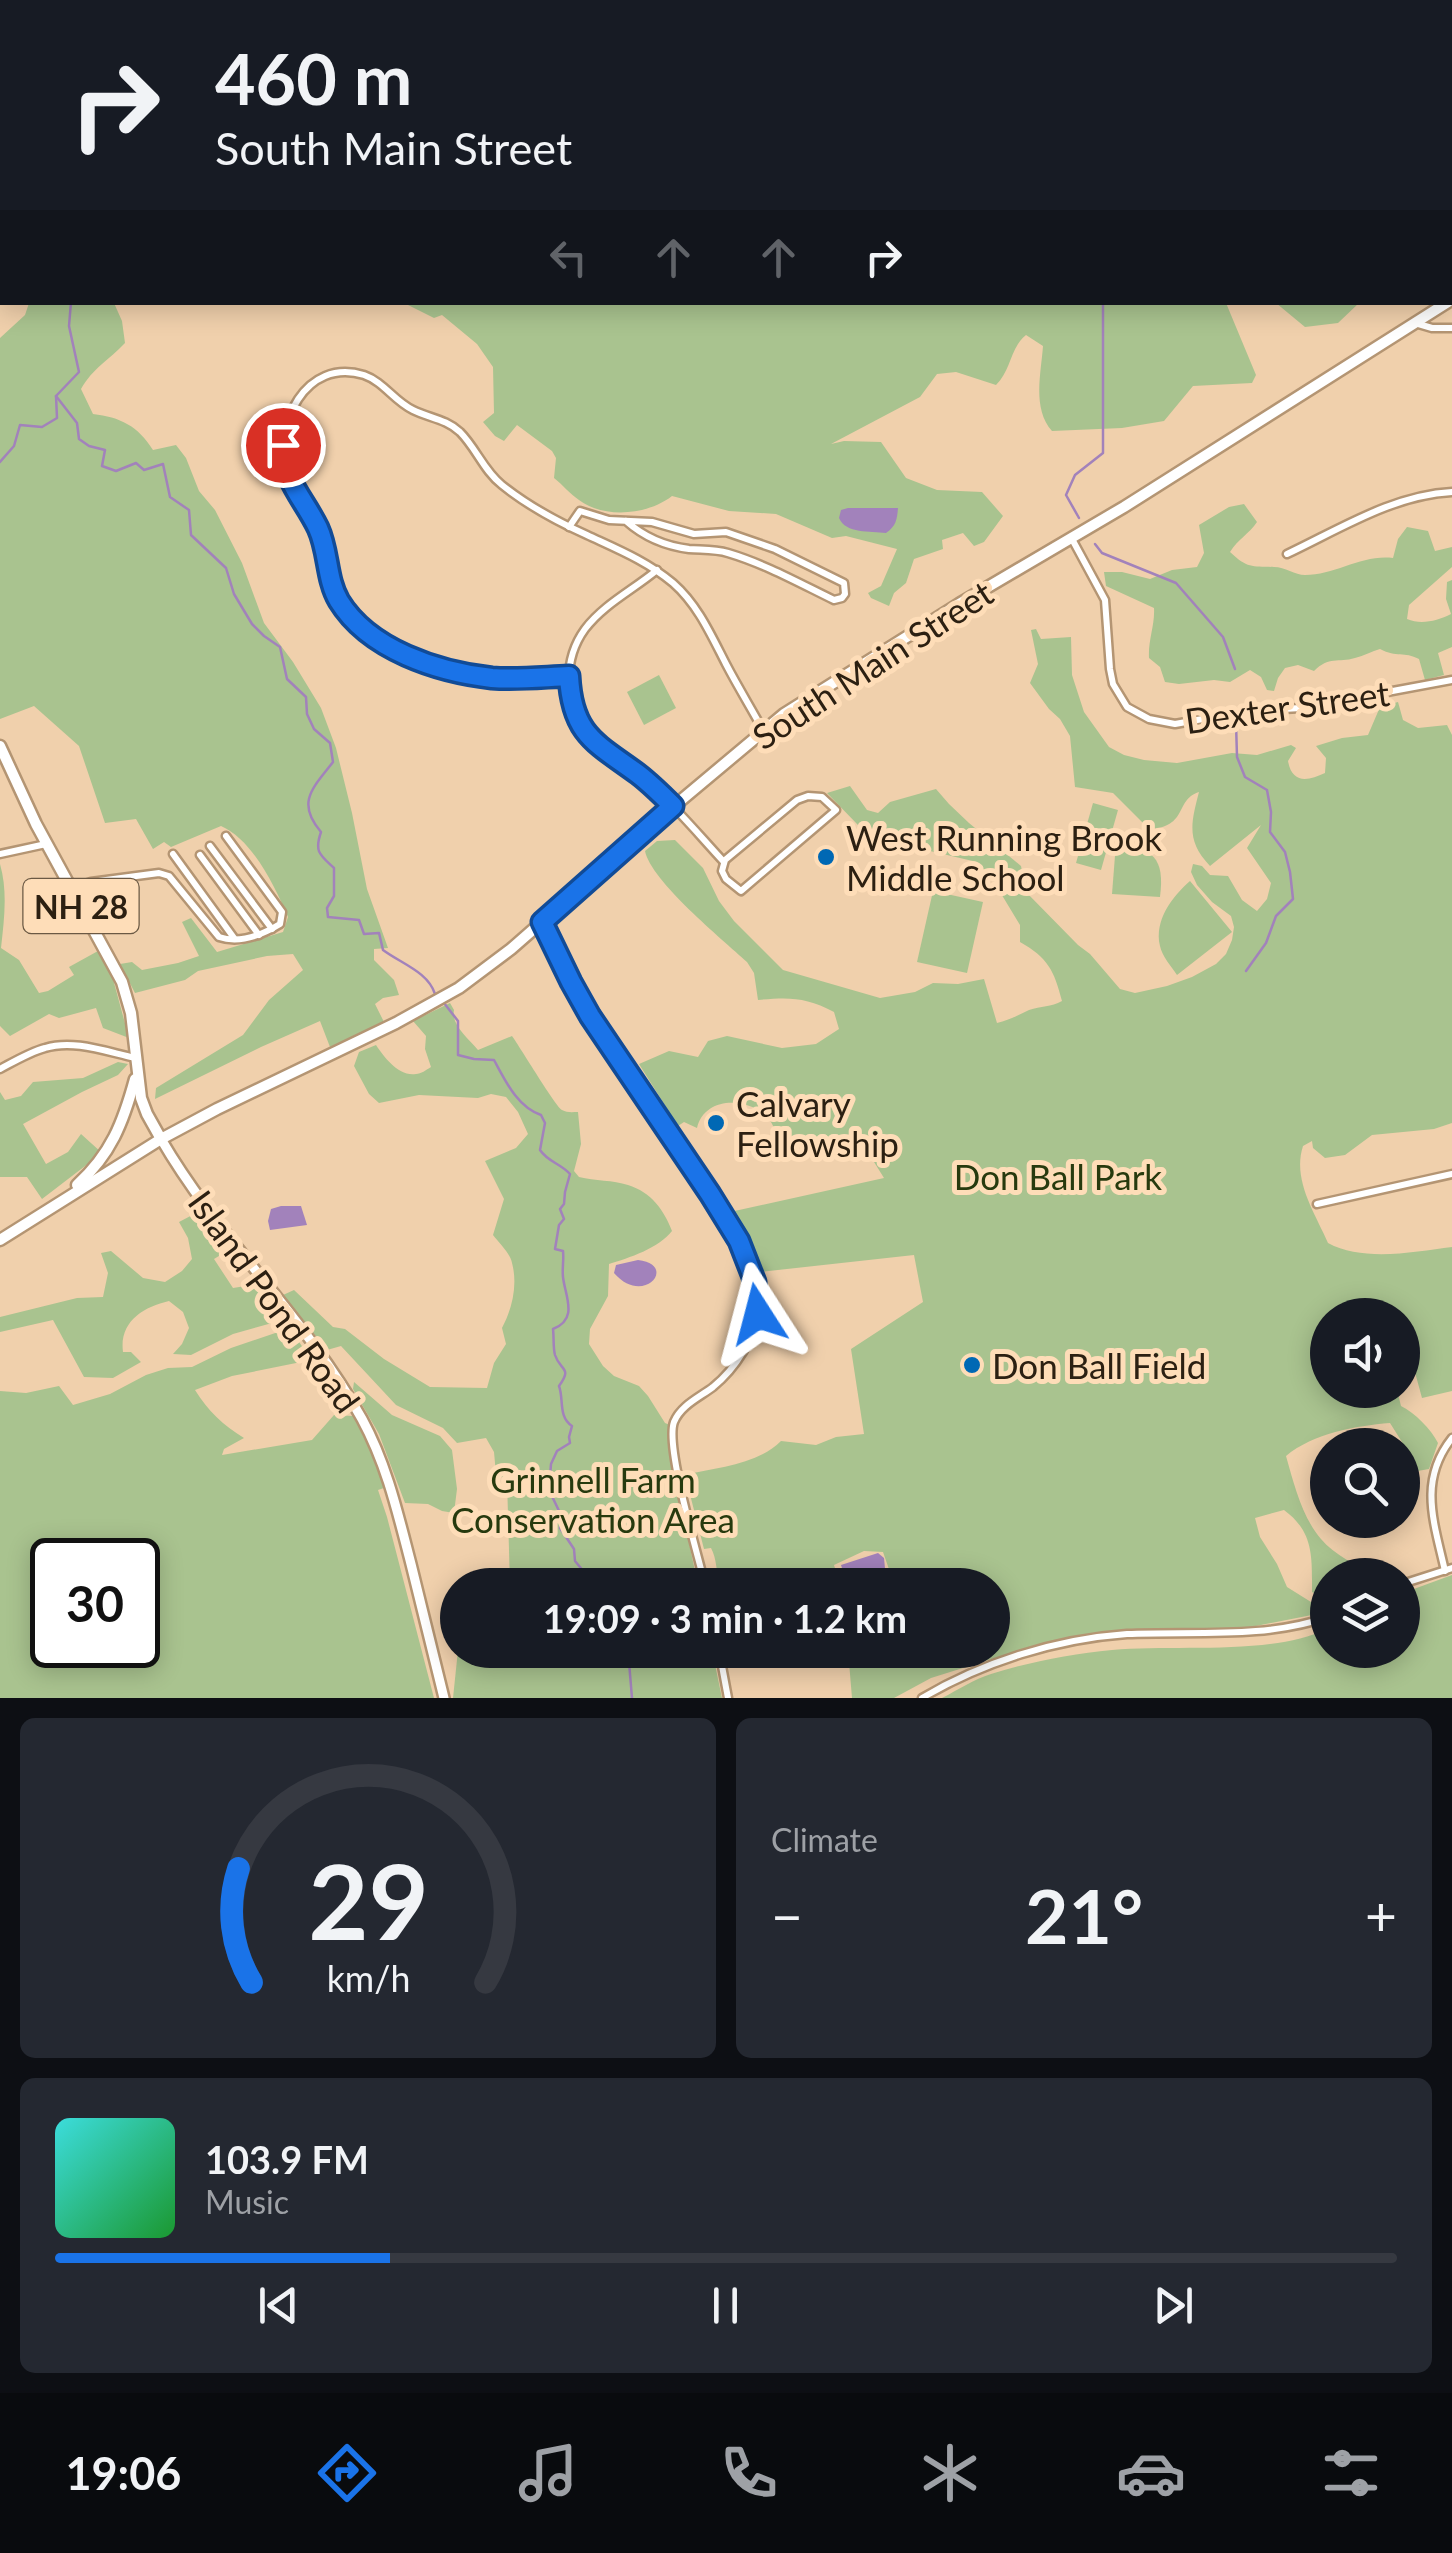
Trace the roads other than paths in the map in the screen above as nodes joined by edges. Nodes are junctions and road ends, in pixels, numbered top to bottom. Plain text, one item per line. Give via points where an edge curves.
1 (1444, 305) edge
2 (1415, 323) junction
3 (1452, 328) edge
4 (1452, 492) edge
5 (626, 521) junction
6 (569, 527) junction
7 (1071, 537) junction
8 (1288, 554) dead end
9 (656, 570) junction
10 (569, 676) junction
11 (1452, 680) edge
12 (763, 730) junction
13 (0, 746) edge
14 (673, 806) junction
15 (226, 836) dead end
16 (46, 844) junction
17 (210, 846) dead end
18 (0, 854) edge
19 (173, 854) dead end
20 (200, 855) dead end
21 (724, 862) junction
22 (72, 890) junction
23 (542, 922) junction
24 (272, 929) junction
25 (259, 936) junction
26 (234, 938) junction
27 (136, 1058) junction
28 (0, 1068) edge
29 (136, 1074) junction
30 (162, 1139) junction
31 (1452, 1174) edge
32 (58, 1202) junction
33 (1317, 1204) dead end
34 (0, 1240) edge
35 (1452, 1438) edge
36 (702, 1568) edge
37 (1448, 1570) edge
38 (1420, 1579) edge
39 (1310, 1622) edge
40 (722, 1668) edge
41 (444, 1698) edge
42 (728, 1698) edge
43 (922, 1698) edge

1 - 2 main road, South Main Street
2 - 3 street
2 - 7 main road, South Main Street
4 - 8 street via 1398,502
5 - 5 street via 694,534 726,532 844,583 845,594 834,600 724,552 662,543
5 - 6 street via 580,512
6 - 9 street
6 - 10 street via 503,486 452,425 412,410 370,378 325,377 300,395 290,413 283,445 289,479 318,528 336,597 359,626 450,669 504,678
7 - 11 street, Dexter Street via 1105,600 1114,684 1127,707 1149,720 1175,724 1301,708
7 - 12 main road, South Main Street
9 - 10 street via 592,621 574,648
9 - 12 street via 698,611
10 - 14 street via 574,710 590,740
12 - 14 main road, South Main Street
13 - 16 main road, NH 28
14 - 21 street
14 - 23 main road, South Main Street
15 - 24 street via 282,912
16 - 18 street
16 - 22 main road, NH 28
17 - 24 street
19 - 26 street
20 - 25 street
21 - 21 street via 724,876 742,890 836,810 819,796 800,798
22 - 26 street via 159,872 219,937
22 - 27 main road, NH 28 via 122,982
23 - 30 main road, South Main Street via 439,1000
23 - 36 street via 590,1016 724,1216 755,1282 758,1314 745,1347 723,1377 681,1411 672,1431
24 - 25 street
25 - 26 street
27 - 28 street via 61,1045
27 - 29 main road, NH 28
29 - 30 main road, NH 28 via 143,1106
29 - 32 main road, NH 28 via 110,1146
30 - 32 main road, NH 28
30 - 41 street, Island Pond Road via 197,1197 363,1422 391,1488
31 - 33 street
32 - 34 main road, NH 28
35 - 37 street via 1431,1487
37 - 38 street
39 - 43 street via 1066,1644 974,1670
40 - 42 street

